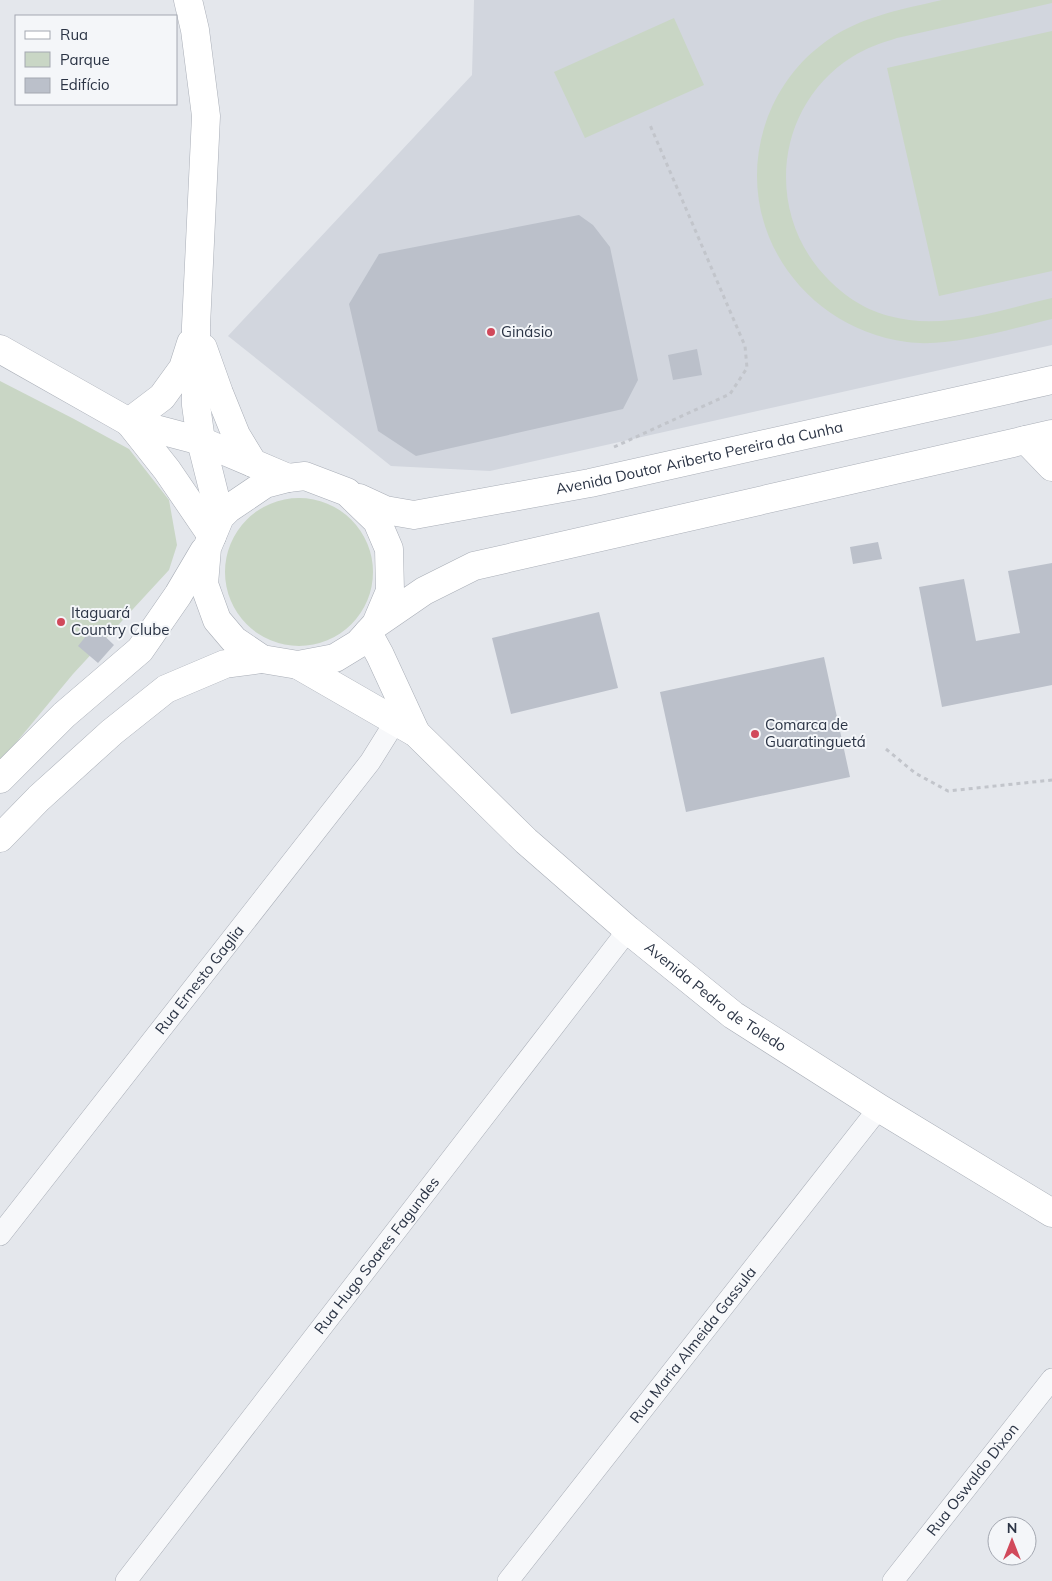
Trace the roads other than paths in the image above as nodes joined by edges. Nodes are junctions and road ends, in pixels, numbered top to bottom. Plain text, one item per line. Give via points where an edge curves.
1 (188, 0) edge
2 (196, 326) junction
3 (0, 349) edge
4 (1052, 380) edge
5 (129, 422) junction
6 (1052, 434) edge
7 (1026, 440) junction
8 (201, 441) junction
9 (253, 463) junction
10 (1052, 467) edge
11 (288, 478) junction
12 (347, 492) junction
13 (213, 534) junction
14 (372, 628) junction
15 (262, 659) junction
16 (298, 665) junction
17 (406, 728) junction
18 (0, 779) edge
19 (0, 838) edge
20 (628, 930) junction
21 (879, 1108) junction
22 (1052, 1213) edge
23 (0, 1235) edge
24 (1052, 1379) edge
25 (126, 1581) edge
26 (508, 1581) edge
27 (893, 1581) edge

1 - 2 main road via 206,116
2 - 5 main road via 183,368 162,397
2 - 8 main road via 196,405
2 - 9 main road via 236,435
3 - 5 main road
4 - 12 main road, Avenida Doutor Ariberto Pereira da Cunha via 590,483 414,515 385,510
5 - 8 main road
5 - 13 main road
6 - 7 main road
7 - 10 main road
7 - 14 main road via 474,566 424,591
8 - 9 main road
8 - 13 main road
9 - 11 main road
11 - 12 main road, Avenida Doutor Ariberto Pereira da Cunha via 305,476
11 - 13 main road via 265,484 228,509
12 - 14 main road via 377,521 389,549 390,591
13 - 15 main road via 204,584 217,620 234,640
13 - 18 main road via 178,595 140,650 64,715
14 - 16 main road via 358,644 335,658
14 - 17 main road, Avenida Pedro de Toledo
15 - 16 main road
15 - 19 main road via 226,664 166,690 112,732
16 - 17 main road, Avenida Pedro de Toledo
17 - 20 main road, Avenida Pedro de Toledo via 526,841
17 - 23 street, Rua Ernesto Gaglia via 370,762
20 - 21 main road, Avenida Pedro de Toledo via 733,1016
20 - 25 street, Rua Hugo Soares Fagundes
21 - 22 main road, Avenida Pedro de Toledo
21 - 26 street, Rua Maria Almeida Gassula
24 - 27 street, Rua Oswaldo Dixon

